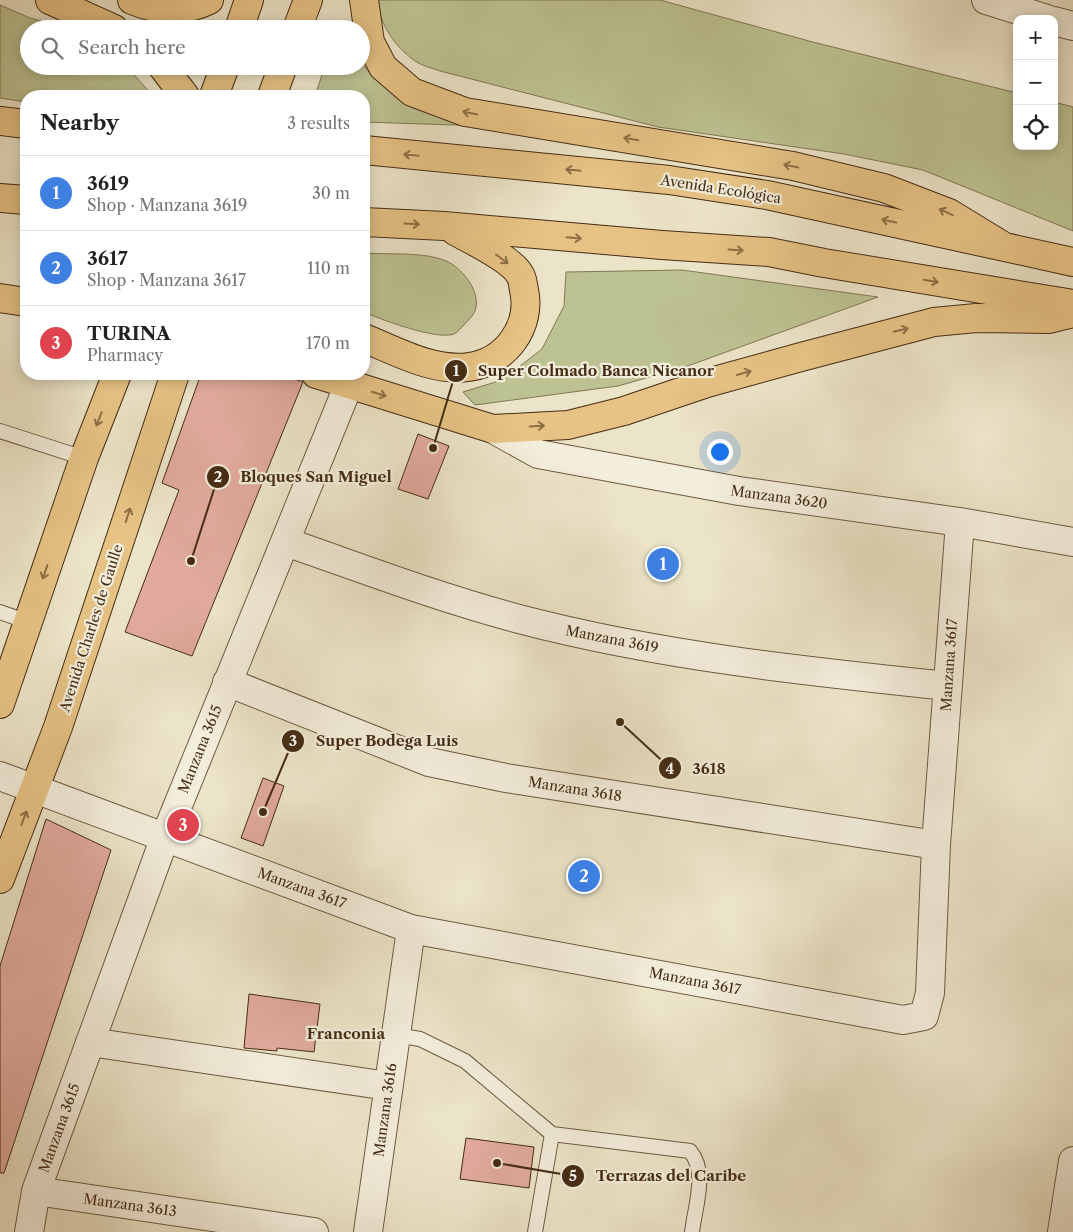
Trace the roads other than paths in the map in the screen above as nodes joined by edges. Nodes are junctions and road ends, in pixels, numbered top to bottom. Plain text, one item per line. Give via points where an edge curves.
1 (50, 0) edge
2 (132, 0) edge
3 (209, 0) edge
4 (249, 0) edge
5 (308, 0) edge
6 (364, 0) edge
7 (986, 0) edge
8 (1035, 11) edge
9 (94, 20) edge
10 (242, 20) edge
11 (300, 20) edge
12 (367, 20) edge
13 (1058, 22) edge
14 (1073, 26) edge
15 (370, 42) edge
16 (169, 75) edge
17 (222, 75) edge
18 (280, 75) edge
19 (181, 90) edge
20 (216, 90) edge
21 (274, 90) edge
22 (0, 121) edge
23 (20, 123) edge
24 (370, 151) edge
25 (0, 198) edge
26 (20, 200) edge
27 (370, 222) edge
28 (444, 226) junction
29 (1003, 246) junction
30 (1073, 262) edge
31 (0, 298) edge
32 (20, 301) edge
33 (1073, 304) edge
34 (1073, 314) edge
35 (370, 340) edge
36 (115, 380) edge
37 (173, 380) edge
38 (336, 380) edge
39 (349, 384) junction
40 (493, 428) junction
41 (0, 431) edge
42 (84, 458) junction
43 (960, 522) junction
44 (286, 542) junction
45 (1073, 542) edge
46 (0, 612) edge
47 (28, 622) junction
48 (227, 682) junction
49 (948, 686) junction
50 (0, 704) edge
51 (0, 776) edge
52 (35, 789) junction
53 (165, 837) junction
54 (936, 845) junction
55 (0, 880) edge
56 (411, 929) junction
57 (396, 1035) junction
58 (90, 1042) junction
59 (388, 1086) junction
60 (552, 1134) junction
61 (1073, 1161) edge
62 (36, 1191) junction
63 (214, 1225) edge
64 (29, 1232) edge
65 (314, 1232) edge
66 (368, 1232) edge
67 (535, 1232) edge
68 (692, 1232) edge
69 (1062, 1232) edge

1 - 9 main road
2 - 3 main road via 163,9 186,9
4 - 10 main road
5 - 11 main road
12 -> 6 main road
7 - 8 street
13 - 14 street
29 -> 15 main road via 949,212 884,188 793,166 465,112 412,92 383,67
16 - 19 main road
17 - 20 main road
18 - 21 main road
22 - 23 main road
29 -> 24 main road, Avenida Ecológica via 768,195 669,180
25 - 26 main road
27 -> 28 main road
28 -> 33 main road via 769,252
28 -> 35 main road via 501,257 520,275 527,304 517,336 494,359 469,367 430,364
29 - 30 main road, Avenida Ecológica
31 - 32 main road
40 -> 34 main road via 568,424 624,411 707,383 934,322 976,318 1049,318
36 -> 42 main road
52 -> 37 main road, Avenida Charles de Gaulle
38 - 39 main road
39 -> 40 main road
39 - 44 street, Manzana 3615
40 - 43 street, Manzana 3620 via 538,454 739,491
41 - 42 lane
42 -> 47 main road
43 - 45 street, Manzana 3620
43 - 49 street, Manzana 3617
44 - 48 street, Manzana 3615
44 - 49 street, Manzana 3619 via 520,619 615,641 771,668
46 - 47 lane
47 - 50 main road
48 - 53 street, Manzana 3615
48 - 54 street, Manzana 3618 via 429,762 506,778
49 - 54 street, Manzana 3617
51 - 52 street, Manzana 3617
52 - 53 street, Manzana 3617
55 -> 52 main road, Avenida Charles de Gaulle
53 - 56 street, Manzana 3617
53 - 58 street, Manzana 3615
54 - 56 street, Manzana 3617 via 930,993 924,1016 903,1020
56 - 57 street, Manzana 3616
57 - 59 street, Manzana 3616
57 - 60 lane via 420,1038 465,1061
58 - 59 street
58 - 62 street, Manzana 3615
59 - 66 street, Manzana 3616
60 - 67 lane
60 - 68 lane via 690,1151 700,1175
61 - 69 street
62 - 63 street, Manzana 3613
62 - 64 street, Manzana 3615
63 - 65 street, Manzana 3613

